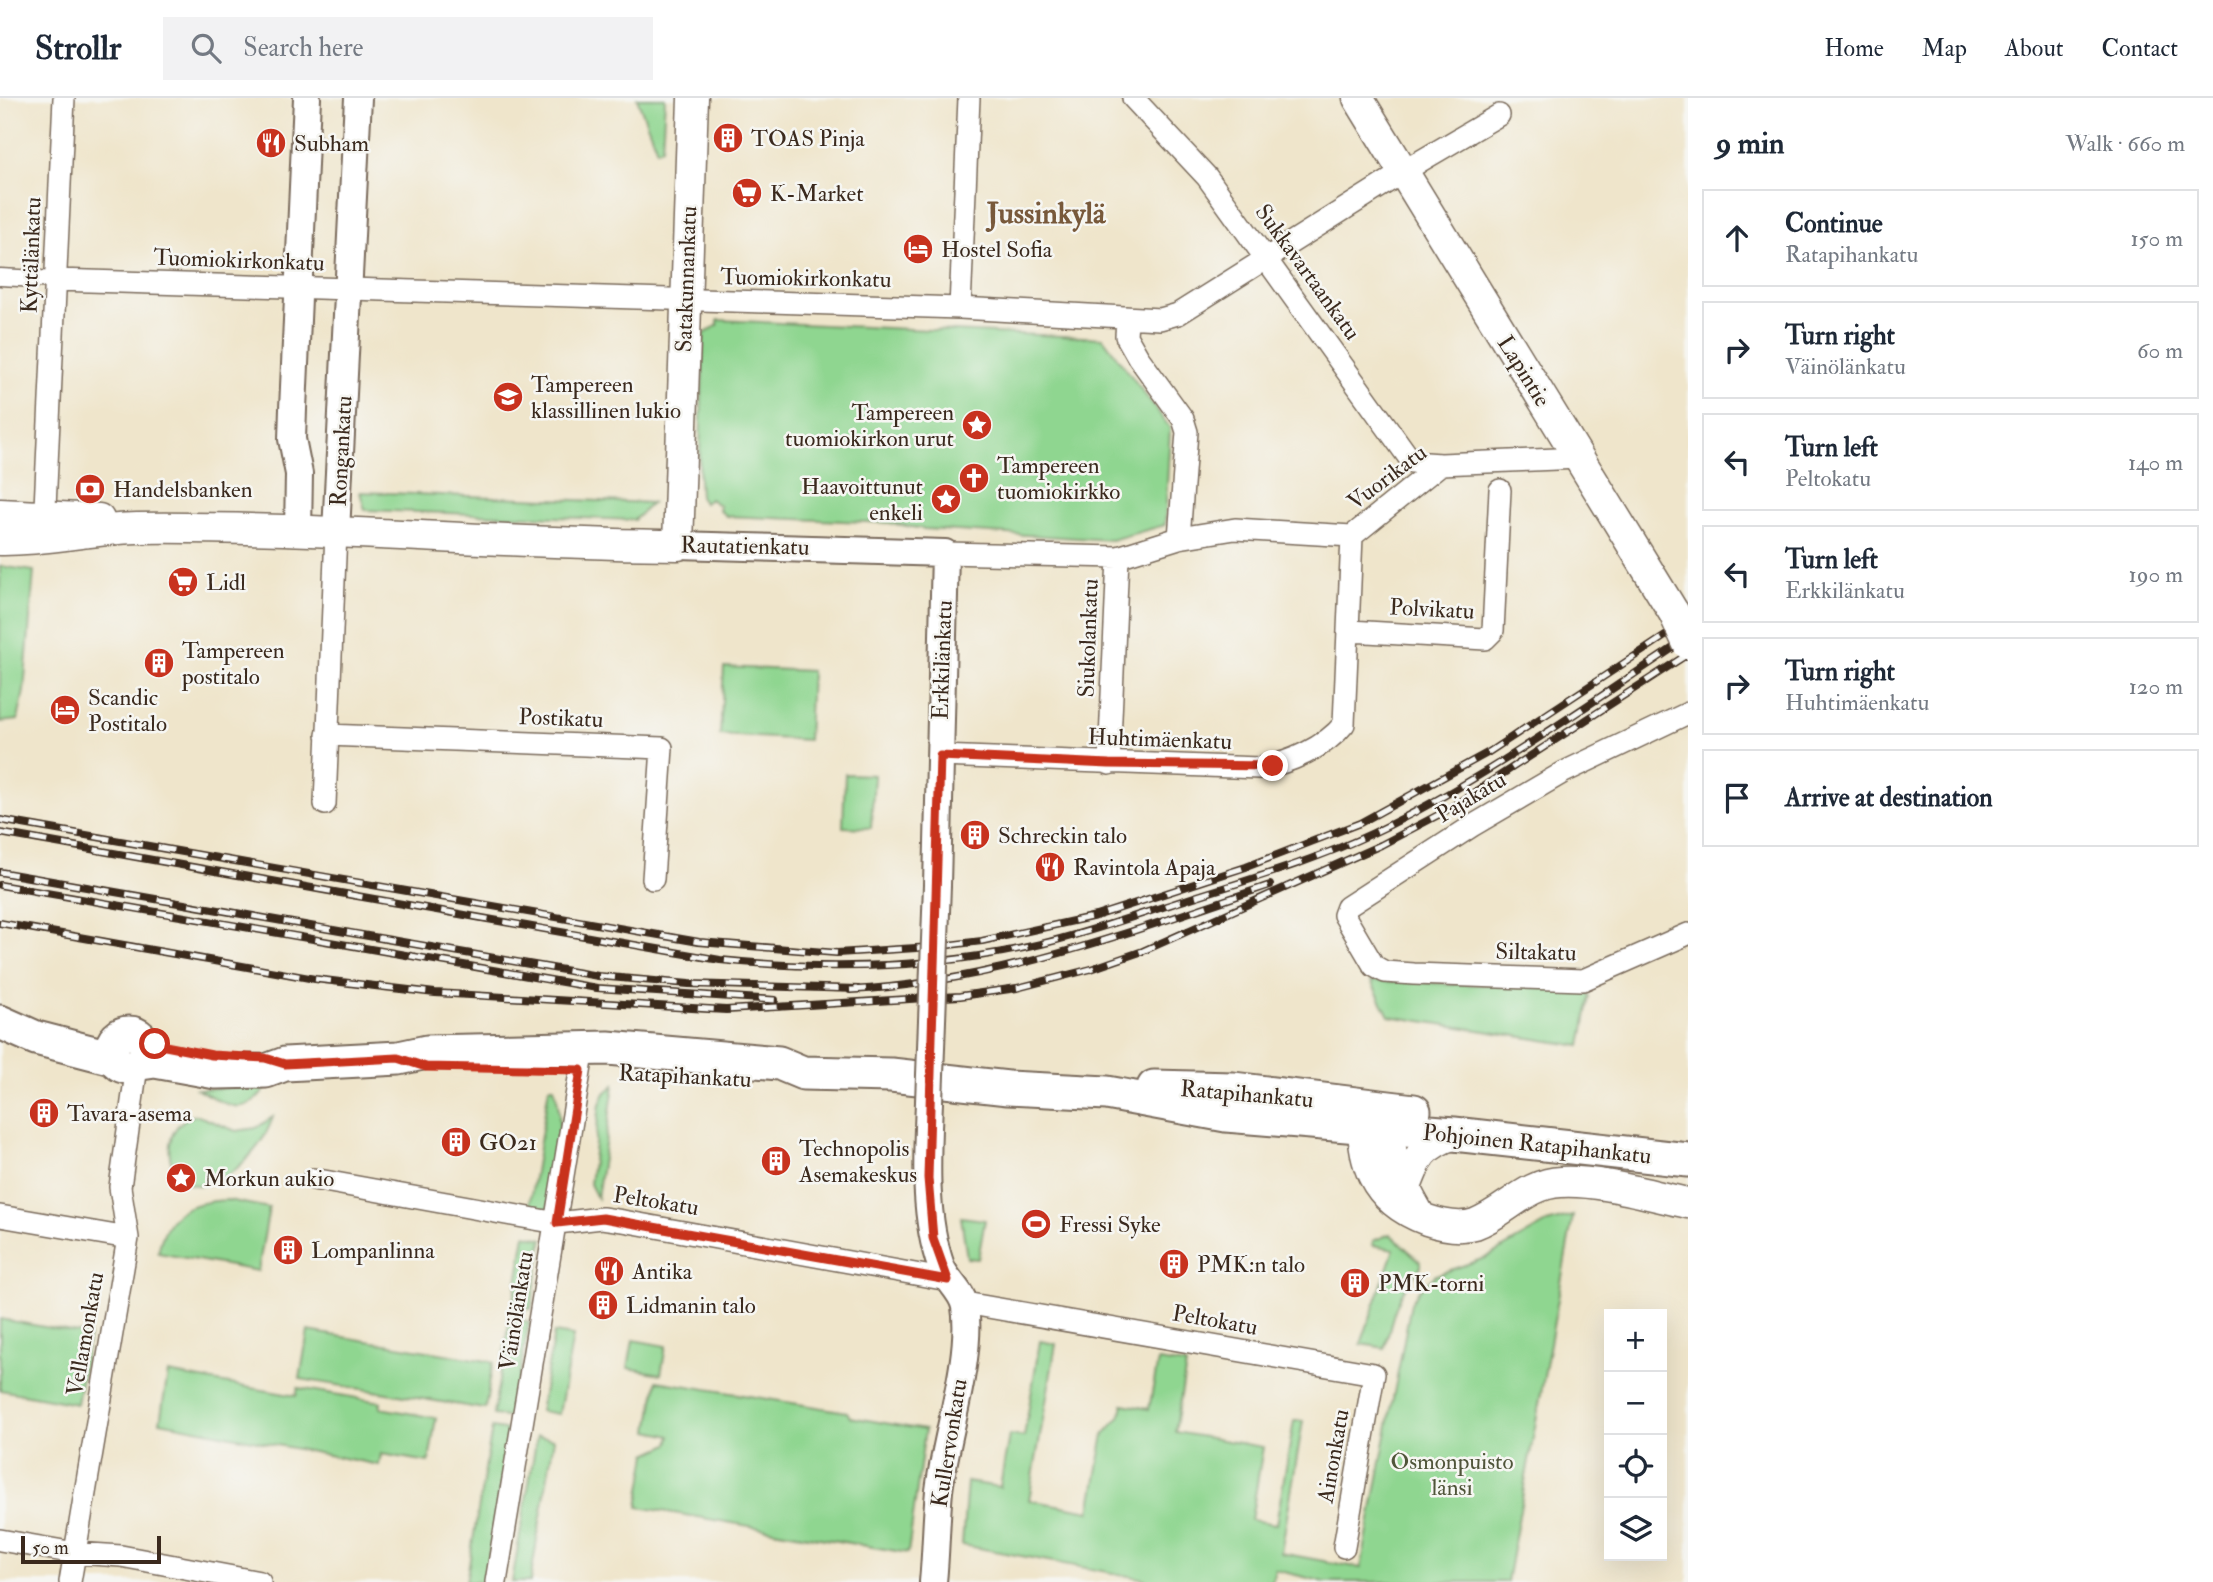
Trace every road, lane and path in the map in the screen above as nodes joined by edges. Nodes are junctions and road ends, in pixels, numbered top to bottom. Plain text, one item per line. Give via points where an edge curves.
1 (64, 98) edge
2 (307, 98) edge
3 (358, 98) edge
4 (693, 98) edge
5 (969, 98) edge
6 (1133, 98) edge
7 (1358, 98) edge
8 (1499, 115) dead end
9 (1401, 173) junction
10 (1266, 259) junction
11 (0, 277) edge
12 (57, 280) junction
13 (298, 288) junction
14 (349, 290) junction
15 (685, 301) junction
16 (960, 308) junction
17 (1127, 318) junction
18 (1580, 458) junction
19 (1441, 464) junction
20 (1500, 490) dead end
21 (0, 514) edge
22 (44, 527) junction
23 (298, 531) junction
24 (337, 532) junction
25 (1352, 536) junction
26 (1179, 538) junction
27 (0, 540) edge
28 (678, 545) junction
29 (945, 554) junction
30 (1118, 557) junction
31 (1350, 631) junction
32 (1688, 644) edge
33 (1688, 713) edge
34 (327, 735) junction
35 (940, 756) junction
36 (1109, 764) junction
37 (325, 804) dead end
38 (653, 879) dead end
39 (1688, 934) edge
40 (1374, 966) joint
41 (0, 1020) edge
42 (583, 1059) junction
43 (130, 1061) junction
44 (1375, 1118) junction
45 (1454, 1134) junction
46 (1688, 1144) edge
47 (1688, 1160) edge
48 (313, 1179) dead end
49 (1405, 1190) junction
50 (1688, 1203) edge
51 (0, 1216) edge
52 (1421, 1217) junction
53 (557, 1223) junction
54 (128, 1238) junction
55 (948, 1280) junction
56 (965, 1303) junction
57 (1374, 1374) joint
58 (0, 1540) edge
59 (1344, 1546) dead end
60 (75, 1553) junction
61 (70, 1582) edge
62 (260, 1582) edge
63 (496, 1582) edge
64 (933, 1582) edge

1 - 12 street, Kyttälänkatu
2 - 13 street, Rongankatu
3 - 14 street, Rongankatu
4 - 15 main road, Satakunnankatu
5 - 16 street
6 - 10 street, Sukkavartaankatu via 1208,177
7 - 9 main road, Lapintie
8 - 9 street, Tuomiokirkonkatu
9 - 10 street, Tuomiokirkonkatu
9 - 18 main road, Lapintie
10 - 17 street, Tuomiokirkonkatu via 1178,314 1160,319
10 - 19 street, Sukkavartaankatu via 1412,462
11 - 12 street, Tuomiokirkonkatu
12 - 13 street, Tuomiokirkonkatu
12 - 22 street, Kyttälänkatu
13 - 14 street, Tuomiokirkonkatu
13 - 23 street, Rongankatu via 292,429 299,474
14 - 15 street, Tuomiokirkonkatu
14 - 24 street, Rongankatu
15 - 16 street, Tuomiokirkonkatu
15 - 28 main road, Satakunnankatu
16 - 17 street, Tuomiokirkonkatu
17 - 26 street via 1126,335 1183,419 1187,432
18 - 19 street, Vuorikatu
18 - 32 main road, Lapintie, bridge
19 - 25 street, Vuorikatu
20 - 31 street, Polvikatu via 1493,631 1485,639
21 - 22 main road, Rautatienkatu
22 - 23 main road, Rautatienkatu via 77,516 134,528
22 - 27 main road, Rautatienkatu
23 - 24 main road, Rautatienkatu
24 - 28 main road, Rautatienkatu
24 - 34 street, Rongankatu
25 - 26 street, Rautatienkatu via 1243,529
25 - 31 street, Huhtimäenkatu
26 - 30 street, Rautatienkatu
28 - 29 street, Rautatienkatu
29 - 30 street, Rautatienkatu
29 - 35 street, Erkkilänkatu
30 - 36 street, Siukolankatu
31 - 36 street, Huhtimäenkatu via 1344,724 1333,738 1259,768
33 - 40 street, Pajakatu via 1564,772 1347,907 1344,915
34 - 37 street, Rongankatu
34 - 38 street, Postikatu via 662,748
35 - 36 street, Huhtimäenkatu
35 - 55 street, Erkkilänkatu, bridge via 928,1178 933,1238
39 - 40 street, Siltakatu via 1583,981 1385,972
41 - 43 main road, Ratapihankatu
42 - 43 main road, Ratapihankatu via 427,1052 242,1072
42 - 44 main road, Ratapihankatu via 779,1063 803,1073 891,1075 1107,1093 1141,1086 1233,1089
42 - 53 street, Väinölänkatu
43 - 54 street, Vellamonkatu via 120,1187
44 - 45 main road, Pohjoinen Ratapihankatu
44 - 46 main road, Pohjoinen Ratapihankatu
44 - 49 main road
44 - 52 main road via 1364,1149 1375,1181 1388,1199
45 - 47 main road, Pohjoinen Ratapihankatu
45 - 49 main road via 1424,1149
48 - 53 street, Peltokatu
49 - 52 main road
50 - 52 main road via 1560,1182 1529,1192 1472,1225 1446,1225
51 - 54 street
53 - 55 street, Peltokatu via 603,1218
53 - 63 street, Väinölänkatu
54 - 60 street, Vellamonkatu
55 - 56 street, Erkkilänkatu
56 - 57 street, Peltokatu
56 - 64 street, Kullervonkatu via 965,1342 939,1492
57 - 59 street, Ainonkatu
58 - 60 street
60 - 61 street, Vellamonkatu
60 - 62 street via 121,1556

